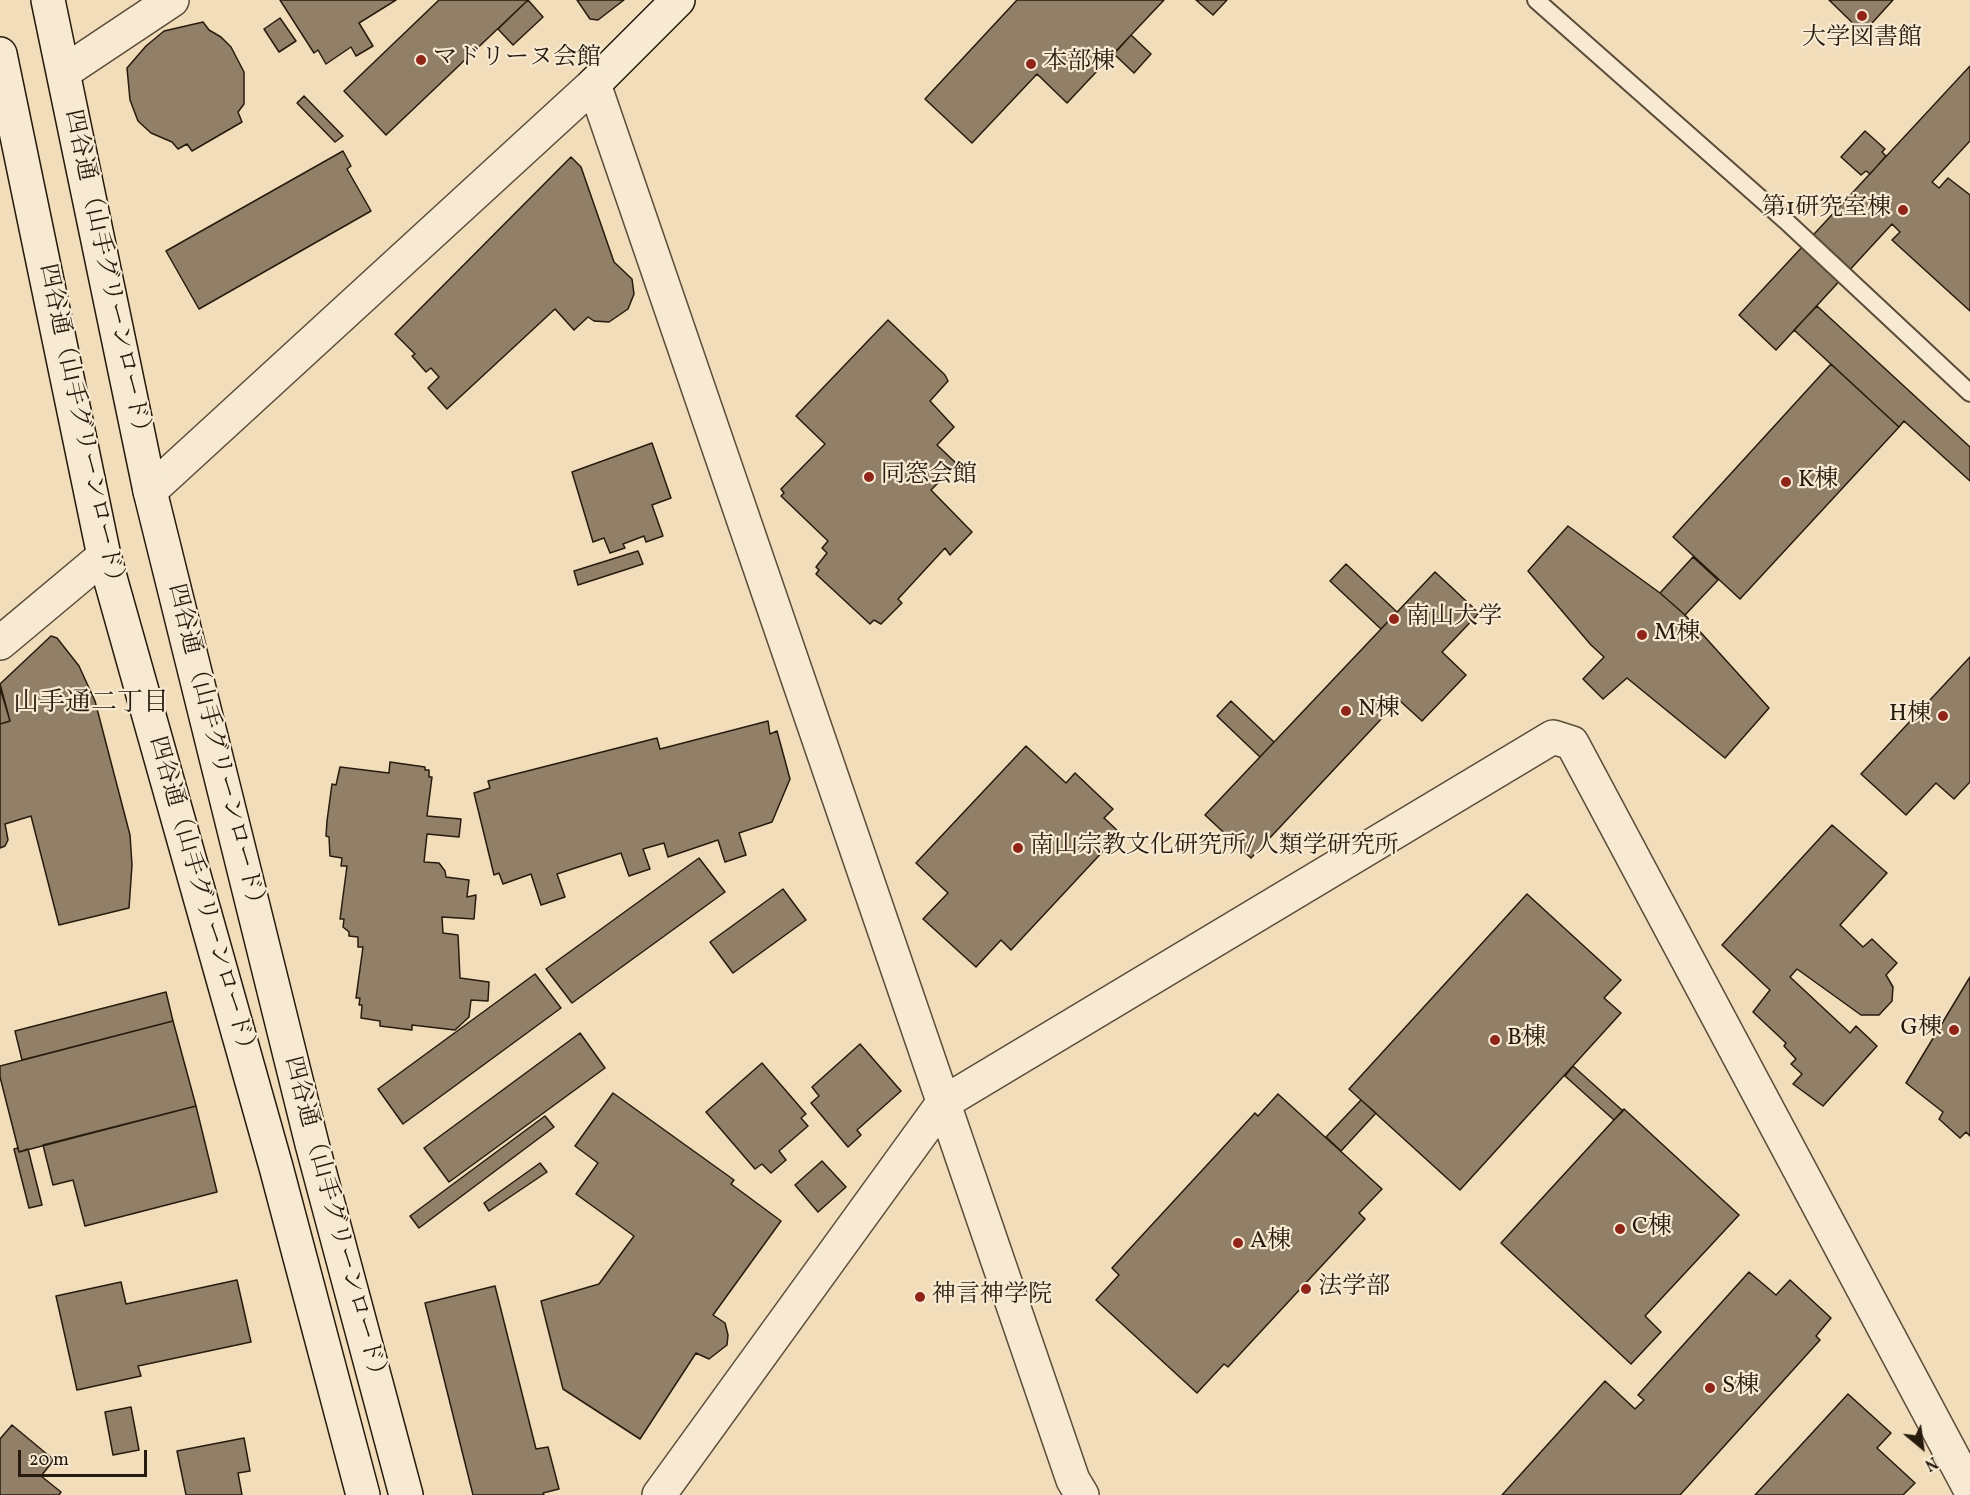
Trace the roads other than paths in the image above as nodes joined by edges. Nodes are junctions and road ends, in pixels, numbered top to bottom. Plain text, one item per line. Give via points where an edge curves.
1 (48, 0) edge
2 (172, 0) edge
3 (678, 0) edge
4 (1536, 0) edge
5 (0, 54) edge
6 (64, 72) junction
7 (594, 84) junction
8 (1970, 393) edge
9 (150, 491) junction
10 (104, 556) junction
11 (0, 643) edge
12 (943, 1103) junction
13 (1970, 1489) edge
14 (363, 1495) edge
15 (406, 1495) edge
16 (659, 1495) edge
17 (1082, 1495) edge

1 - 6 street, 四谷通 （山手グリーンロード）
2 - 6 street
3 - 7 street
4 - 8 lane via 1786,221
5 - 10 street, 四谷通（山手グリーンロード）
6 - 9 street, 四谷通 （山手グリーンロード）
7 - 9 street
7 - 12 street
9 - 15 street, 四谷通 （山手グリーンロード） via 312,1144
10 - 11 street
10 - 14 street, 四谷通（山手グリーンロード） via 273,1155
12 - 13 street via 1553,737 1572,743
12 - 16 street
12 - 17 street via 1073,1480

